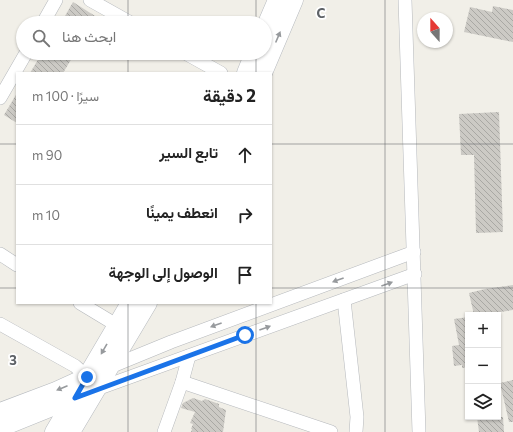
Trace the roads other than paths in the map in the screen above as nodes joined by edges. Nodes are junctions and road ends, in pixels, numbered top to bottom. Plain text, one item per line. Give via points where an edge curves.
1 (56, 0) edge
2 (90, 0) edge
3 (277, 0) edge
4 (294, 0) edge
5 (405, 0) edge
6 (47, 16) edge
7 (119, 16) edge
8 (270, 16) edge
9 (272, 54) edge
10 (22, 60) edge
11 (198, 60) edge
12 (251, 60) edge
13 (269, 60) edge
14 (219, 72) edge
15 (246, 72) edge
16 (264, 72) edge
17 (0, 98) edge
18 (414, 252) junction
19 (0, 254) edge
20 (16, 264) edge
21 (415, 274) junction
22 (344, 300) junction
23 (82, 304) edge
24 (130, 304) edge
25 (147, 304) edge
26 (0, 324) edge
27 (124, 330) junction
28 (189, 356) junction
29 (110, 367) junction
30 (182, 382) junction
31 (92, 383) junction
32 (75, 398) junction
33 (0, 412) edge
34 (0, 428) edge
35 (54, 432) edge
36 (71, 432) edge
37 (164, 432) edge
38 (331, 432) edge
39 (356, 432) edge
40 (419, 432) edge

1 - 6 street
2 - 7 street
3 - 8 main road
9 -> 4 main road
5 - 18 street
10 - 17 street
11 - 14 street
12 - 15 main road
16 -> 13 main road
18 - 21 street
18 -> 29 street via 178,339
19 - 20 street
22 -> 21 street
21 - 40 street
28 -> 22 street
22 - 39 street via 357,417
23 - 27 street
24 - 27 main road
25 - 27 main road
26 - 31 street via 75,366
27 - 29 main road
27 -> 31 main road
28 - 30 street
28 - 31 street
29 - 31 main road
30 - 37 street
30 - 38 street
31 - 32 main road
31 -> 33 main road via 56,391
31 - 36 main road
32 - 34 main road
32 - 35 main road

